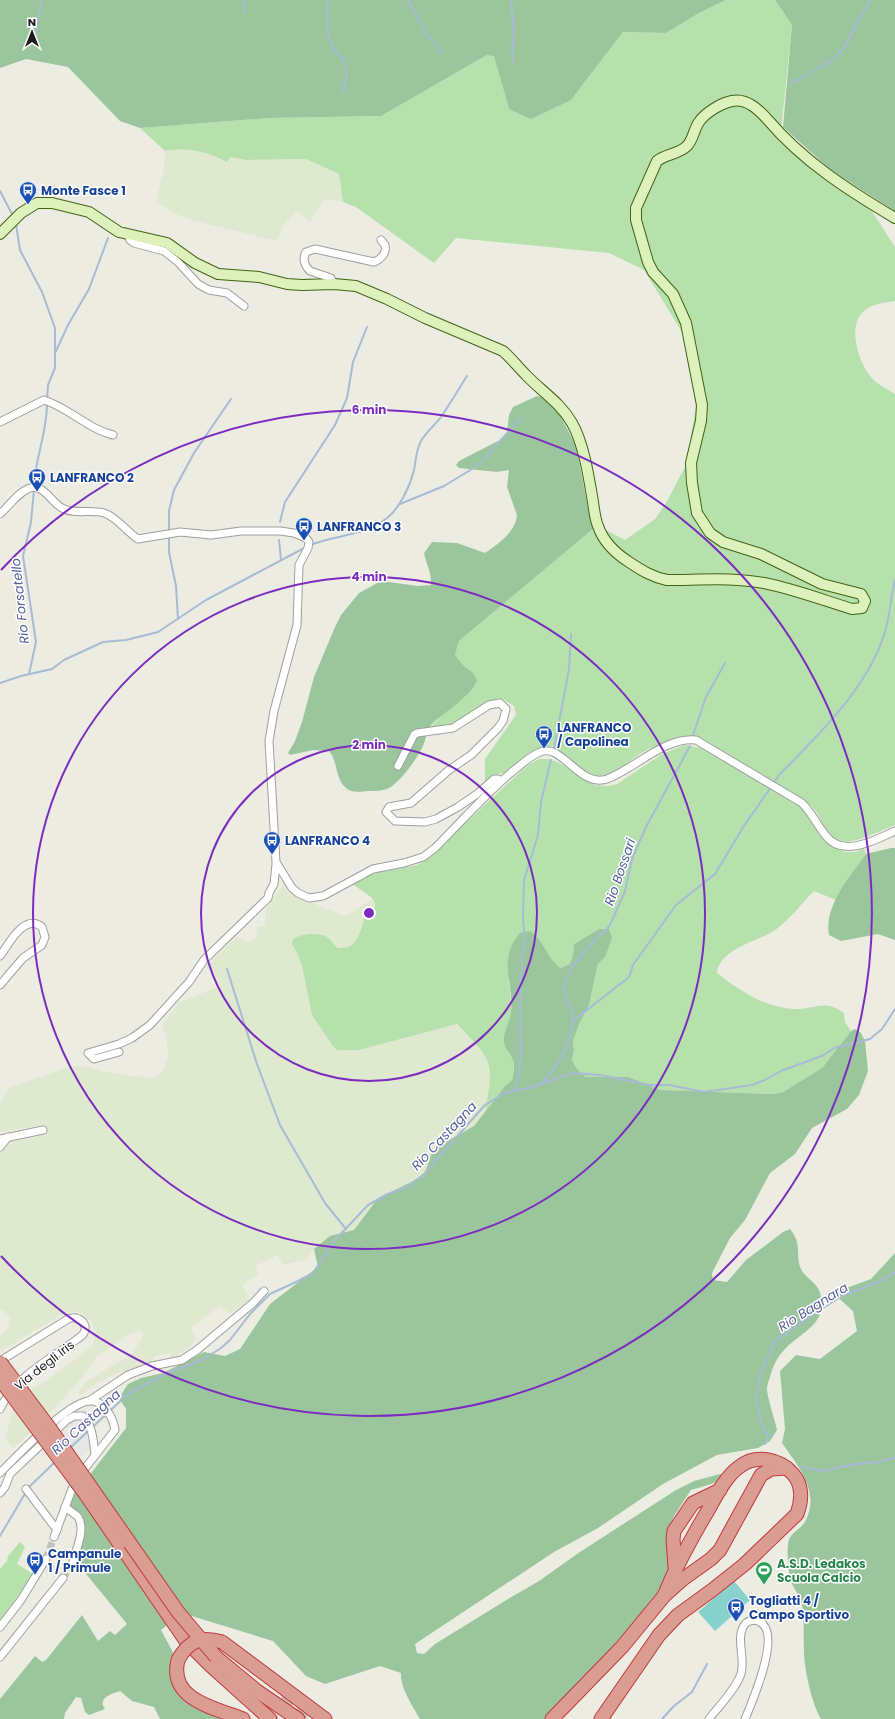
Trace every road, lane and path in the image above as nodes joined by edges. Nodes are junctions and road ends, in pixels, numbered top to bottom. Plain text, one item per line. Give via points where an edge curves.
1 (895, 218) edge
2 (0, 234) edge
3 (128, 235) junction
4 (381, 240) dead end
5 (334, 284) junction
6 (244, 306) dead end
7 (0, 422) edge
8 (113, 435) dead end
9 (0, 514) edge
10 (398, 766) dead end
11 (501, 781) junction
12 (895, 831) edge
13 (276, 862) junction
14 (0, 956) edge
15 (0, 986) edge
16 (119, 1052) dead end
17 (44, 1130) dead end
18 (4, 1138) edge
19 (0, 1147) edge
20 (264, 1291) dead end
21 (0, 1362) edge
22 (0, 1379) edge
23 (89, 1401) junction
24 (0, 1409) edge
25 (95, 1454) junction
26 (787, 1468) junction
27 (0, 1473) edge
28 (26, 1489) dead end
29 (720, 1490) junction
30 (0, 1493) edge
31 (65, 1507) junction
32 (46, 1560) tunnel mouth
33 (73, 1562) tunnel mouth
34 (675, 1567) junction
35 (63, 1578) tunnel mouth
36 (664, 1596) junction
37 (0, 1628) edge
38 (0, 1657) edge
39 (216, 1657) junction
40 (282, 1697) tunnel mouth
41 (250, 1701) junction
42 (243, 1719) edge
43 (270, 1719) edge
44 (279, 1719) edge
45 (298, 1719) edge
46 (325, 1719) edge
47 (552, 1719) edge
48 (600, 1719) edge
49 (709, 1719) edge
50 (745, 1719) edge

1 - 5 main road via 802,156 759,110 744,102 733,101 720,105 699,121 687,146 663,156 658,161 636,208 636,220 648,262 653,272 673,294 686,323 702,405 691,463 694,501 700,518 710,533 723,542 761,554 822,584 861,594 865,601 862,608 858,609 764,583 741,580 667,580 644,572 612,548 597,525 590,483 572,423 559,404 526,376 510,357 503,351 356,286
2 - 3 main road via 21,213 37,204 52,203 89,212 118,232
3 - 5 main road via 167,243 195,263 218,274 258,277 287,284
3 - 6 street via 134,243 164,252 178,262 198,284 227,293
4 - 5 street via 385,245 385,252 374,262 315,249 306,252 304,258 310,271 331,278
7 - 8 street via 44,400 52,402 100,432
9 - 13 street via 19,495 34,487 64,509 106,514 138,539 180,532 211,535 280,530 306,538 309,542 308,548 299,565 297,625 274,710 269,741
10 - 11 street via 417,733 453,728 497,702 506,709 503,721 471,755 449,770 415,800 406,805 389,807 386,812 394,821 431,821 458,807 494,779
11 - 12 street via 542,751 556,753 589,778 599,780 612,777 668,746 685,740 696,740 802,803 825,836 837,845 858,846
11 - 13 street via 423,857 373,868 323,896 309,898 298,893
13 - 16 street via 274,884 268,898 204,960 189,982 150,1025 119,1044 88,1053 94,1059
14 - 15 street via 25,925 40,925 45,933 45,941 23,958
17 - 18 street
18 - 19 street
20 - 23 street via 253,1303 182,1360 152,1366 128,1375
21 - 24 street, Via degli Iris via 68,1319 75,1317 84,1324 83,1334 24,1377 6,1396
21 - 39 highway, bridge via 51,1430 178,1612
22 - 41 highway, bridge via 84,1492 191,1646
23 - 25 street via 96,1402 107,1411 113,1419 115,1430
23 - 27 street via 54,1421
25 - 30 street via 88,1421 83,1416 74,1416 10,1474
25 - 31 street via 75,1481
26 - 29 highway via 771,1459 754,1459 738,1467
26 - 36 highway via 771,1469 761,1475 720,1550
26 - 48 highway via 794,1474 801,1492 801,1504 797,1514 745,1564 678,1615 642,1657
28 - 31 street via 56,1534
29 - 34 highway
29 - 34 highway via 693,1503 674,1532
31 - 33 street via 78,1518 81,1526
32 - 37 street
34 - 36 highway
35 - 38 street
36 - 47 highway via 622,1647
39 - 40 highway
39 - 45 highway
41 - 43 highway
41 - 44 highway
42 - 46 highway, bridge via 193,1699 183,1690 176,1675 178,1660 187,1646 195,1641 212,1639 222,1642
49 - 50 street via 737,1682 743,1662 740,1632 746,1623 755,1620 766,1628 768,1641 765,1665

